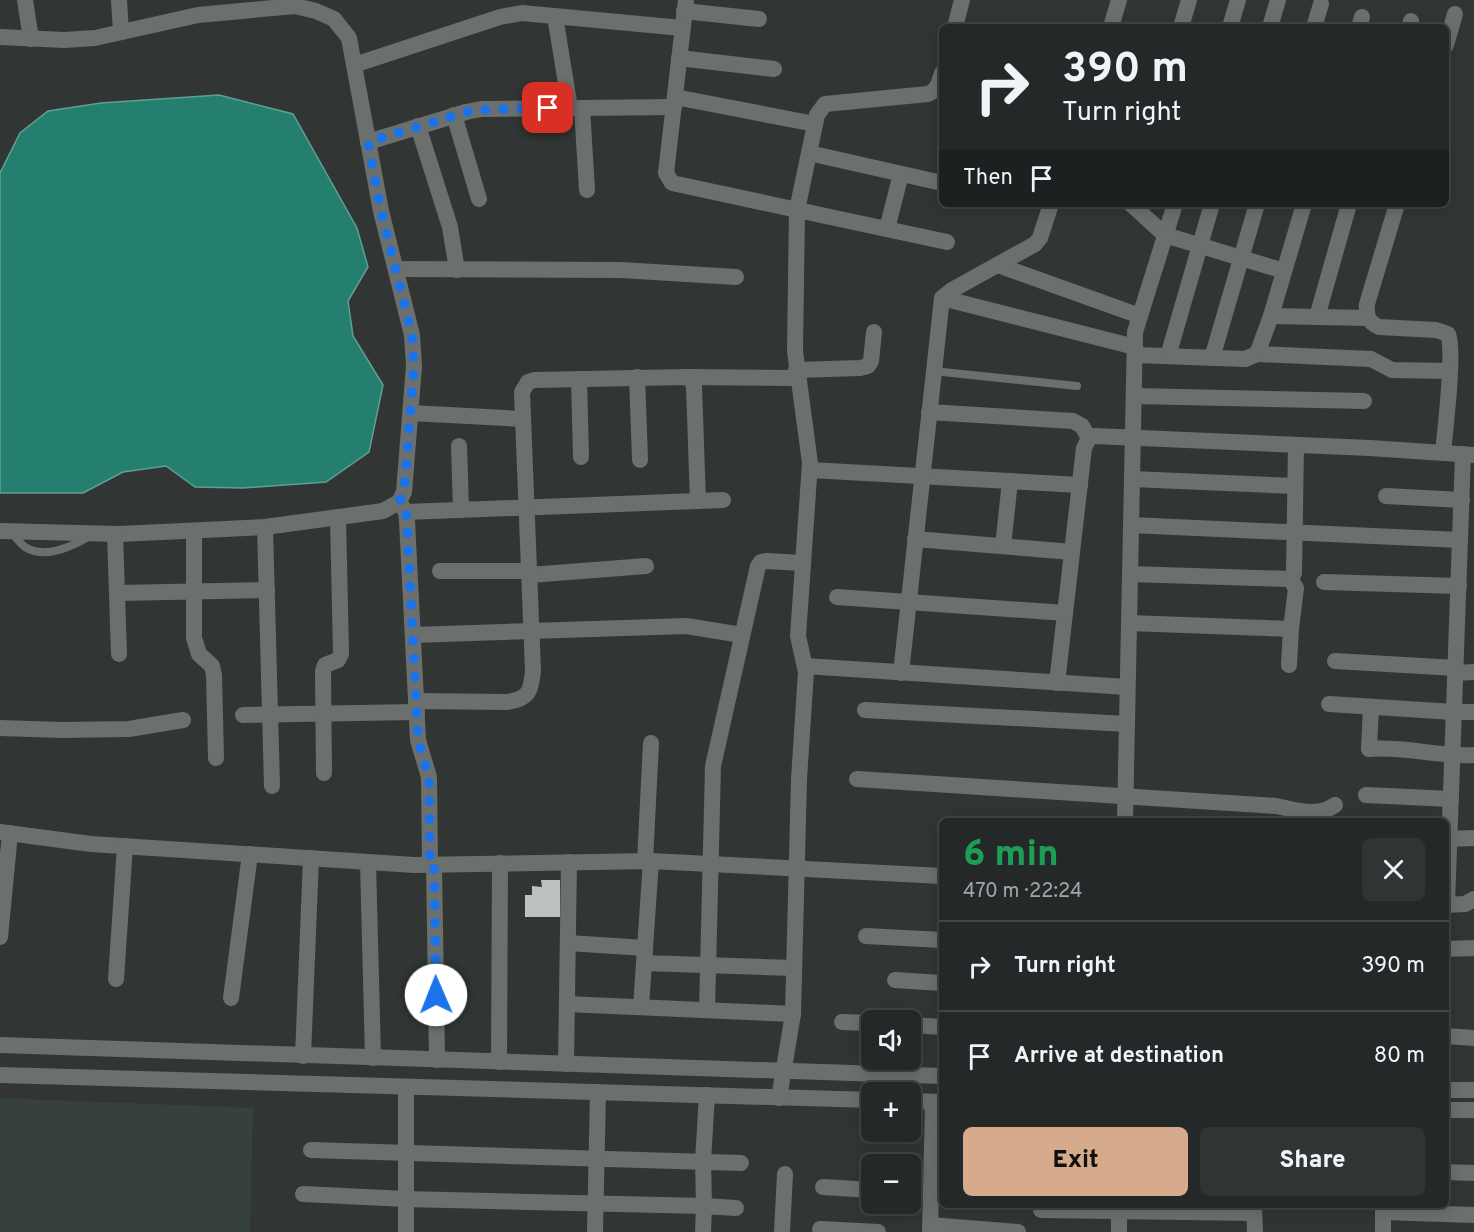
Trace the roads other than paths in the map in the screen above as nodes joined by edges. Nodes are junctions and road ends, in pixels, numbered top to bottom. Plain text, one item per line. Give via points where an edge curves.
1 (25, 0) edge
2 (119, 0) edge
3 (962, 0) edge
4 (1119, 0) edge
5 (1188, 0) edge
6 (1238, 0) edge
7 (1278, 0) edge
8 (1321, 4) dead end
9 (685, 6) edge
10 (1455, 14) dead end
11 (555, 15) junction
12 (759, 19) dead end
13 (956, 24) edge
14 (1112, 24) edge
15 (1182, 24) edge
16 (1231, 24) edge
17 (1271, 24) edge
18 (1315, 24) edge
19 (682, 28) junction
20 (121, 32) junction
21 (1449, 35) edge
22 (0, 37) edge
23 (32, 39) junction
24 (679, 58) junction
25 (354, 65) junction
26 (774, 69) dead end
27 (939, 83) edge
28 (674, 102) junction
29 (576, 108) junction
30 (454, 116) junction
31 (815, 124) junction
32 (418, 126) junction
33 (368, 142) junction
34 (809, 153) junction
35 (901, 174) junction
36 (939, 182) edge
37 (587, 190) dead end
38 (479, 199) dead end
39 (1050, 207) edge
40 (1134, 207) edge
41 (1174, 207) edge
42 (1211, 207) edge
43 (1256, 207) edge
44 (1303, 207) edge
45 (1348, 207) edge
46 (1396, 207) edge
47 (798, 210) junction
48 (886, 229) junction
49 (1165, 235) junction
50 (947, 242) dead end
51 (1200, 246) junction
52 (1241, 258) junction
53 (998, 265) junction
54 (396, 269) junction
55 (456, 270) junction
56 (1284, 271) junction
57 (736, 277) dead end
58 (942, 298) junction
59 (1140, 316) junction
60 (1270, 316) junction
61 (1317, 317) junction
62 (1367, 318) junction
63 (874, 332) dead end
64 (1135, 351) junction
65 (1257, 354) junction
66 (1168, 356) junction
67 (1212, 358) junction
68 (933, 371) junction
69 (1449, 371) junction
70 (797, 374) junction
71 (637, 377) junction
72 (687, 377) junction
73 (579, 379) junction
74 (1077, 386) dead end
75 (1134, 396) junction
76 (1364, 401) dead end
77 (929, 412) junction
78 (411, 413) junction
79 (523, 419) junction
80 (1089, 438) junction
81 (1133, 439) junction
82 (1296, 445) junction
83 (459, 446) dead end
84 (1443, 453) junction
85 (1469, 454) edge
86 (581, 458) dead end
87 (640, 460) dead end
88 (810, 470) junction
89 (922, 477) junction
90 (1132, 479) junction
91 (1010, 481) junction
92 (1080, 485) junction
93 (1295, 486) junction
94 (1386, 496) dead end
95 (723, 500) dead end
96 (1462, 500) junction
97 (698, 501) junction
98 (402, 507) junction
99 (527, 507) junction
100 (461, 510) junction
101 (338, 518) junction
102 (1131, 525) junction
103 (265, 527) junction
104 (5, 531) edge
105 (194, 531) junction
106 (1294, 532) junction
107 (115, 534) junction
108 (915, 538) junction
109 (1460, 540) junction
110 (1004, 546) junction
111 (1072, 552) junction
112 (803, 562) junction
113 (646, 566) dead end
114 (440, 571) dead end
115 (530, 573) junction
116 (1130, 574) junction
117 (1290, 579) junction
118 (1324, 582) dead end
119 (1464, 583) edge
120 (267, 590) junction
121 (194, 591) junction
122 (117, 593) junction
123 (837, 597) dead end
124 (909, 602) junction
125 (1065, 613) junction
126 (1465, 619) edge
127 (1129, 623) junction
128 (1291, 629) junction
129 (531, 632) junction
130 (413, 635) junction
131 (742, 635) junction
132 (119, 654) dead end
133 (1335, 661) dead end
134 (1289, 665) dead end
135 (805, 666) junction
136 (1456, 670) junction
137 (1474, 672) edge
138 (901, 673) junction
139 (1057, 683) junction
140 (1128, 687) junction
141 (1329, 704) dead end
142 (416, 707) junction
143 (1371, 707) junction
144 (865, 710) dead end
145 (1454, 712) junction
146 (1474, 712) edge
147 (323, 713) junction
148 (271, 714) junction
149 (243, 715) dead end
150 (183, 720) dead end
151 (1127, 724) junction
152 (0, 728) edge
153 (651, 742) dead end
154 (1474, 754) edge
155 (1452, 756) junction
156 (216, 758) dead end
157 (324, 773) dead end
158 (857, 779) dead end
159 (272, 786) dead end
160 (1366, 795) dead end
161 (1125, 796) junction
162 (1451, 799) junction
163 (1335, 805) dead end
164 (1125, 818) edge
165 (1449, 824) edge
166 (5, 832) edge
167 (1449, 836) edge
168 (1474, 838) edge
169 (125, 846) junction
170 (250, 854) junction
171 (311, 858) junction
172 (648, 861) junction
173 (368, 862) junction
174 (569, 862) junction
175 (500, 863) junction
176 (432, 864) junction
177 (710, 864) junction
178 (796, 868) junction
179 (939, 876) edge
180 (1474, 898) edge
181 (1449, 905) edge
182 (866, 936) dead end
183 (0, 937) edge
184 (939, 940) edge
185 (568, 943) junction
186 (1474, 948) edge
187 (1449, 950) edge
188 (645, 956) junction
189 (708, 966) junction
190 (794, 968) junction
191 (116, 979) dead end
192 (896, 980) dead end
193 (939, 982) edge
194 (231, 998) dead end
195 (567, 1004) junction
196 (641, 1007) junction
197 (707, 1010) junction
198 (793, 1014) junction
199 (842, 1022) dead end
200 (861, 1023) edge
201 (921, 1026) edge
202 (939, 1027) edge
203 (1449, 1036) edge
204 (1474, 1038) edge
205 (0, 1045) edge
206 (303, 1056) junction
207 (373, 1058) junction
208 (436, 1060) junction
209 (499, 1062) junction
210 (566, 1064) junction
211 (620, 1066) junction
212 (784, 1071) junction
213 (0, 1075) edge
214 (939, 1076) edge
215 (406, 1087) junction
216 (1449, 1090) edge
217 (1474, 1090) edge
218 (598, 1092) junction
219 (619, 1093) junction
220 (707, 1095) junction
221 (779, 1098) junction
222 (861, 1100) edge
223 (921, 1101) edge
224 (938, 1102) edge
225 (1449, 1110) edge
226 (1474, 1110) edge
227 (937, 1140) edge
228 (311, 1150) dead end
229 (406, 1152) junction
230 (597, 1158) junction
231 (704, 1161) junction
232 (741, 1163) dead end
233 (1449, 1172) edge
234 (1474, 1173) edge
235 (784, 1174) dead end
236 (935, 1186) edge
237 (823, 1187) dead end
238 (861, 1189) edge
239 (303, 1194) dead end
240 (406, 1199) junction
241 (596, 1204) junction
242 (704, 1206) junction
243 (736, 1208) dead end
244 (1119, 1208) edge
245 (1383, 1208) edge
246 (1254, 1209) edge
247 (1041, 1210) dead end
248 (1474, 1215) edge
249 (820, 1229) dead end
250 (930, 1229) edge
251 (406, 1232) edge
252 (595, 1232) edge
253 (704, 1232) edge
254 (782, 1232) edge
255 (878, 1232) edge
256 (1018, 1232) edge
257 (1119, 1232) edge
258 (1255, 1232) edge
259 (1383, 1232) edge

1 - 23 street
2 - 20 street
3 - 13 street
4 - 14 street
5 - 15 street
6 - 16 street
7 - 17 street
8 - 18 street
9 - 12 street
9 - 19 street
10 - 21 street
11 - 19 street
11 - 25 street via 522,13 500,17
11 - 29 street
19 - 24 street
20 - 23 street via 95,38
20 - 25 street via 198,15 295,6 334,19 350,38
22 - 23 street
24 - 26 street
24 - 28 street
25 - 33 street
27 - 31 street via 928,94 825,104
28 - 29 street
28 - 31 street
28 - 47 street via 666,173 672,183
29 - 30 street via 481,109
29 - 37 street
30 - 32 street
30 - 38 street
31 - 34 street
32 - 33 street
32 - 55 street via 450,227
33 - 54 street
34 - 35 street
34 - 47 street
35 - 36 street
35 - 48 street
39 - 53 street via 1035,244
40 - 49 street
41 - 49 street
42 - 51 street
43 - 52 street
44 - 56 street
45 - 61 street
46 - 62 street via 1367,304
47 - 48 street
47 - 70 street
48 - 50 street
49 - 51 street
49 - 59 street
51 - 52 street
51 - 66 street
52 - 56 street
52 - 67 street
53 - 58 street
53 - 59 street
54 - 55 street
54 - 78 street via 412,335
55 - 57 street via 621,270
56 - 60 street
58 - 64 street
58 - 68 street
59 - 64 street
60 - 61 street
60 - 65 street
61 - 62 street
62 - 69 street via 1379,327 1443,331 1450,340
63 - 70 street via 868,366
64 - 66 street
64 - 75 street
65 - 67 street via 1245,359
65 - 69 street via 1371,359 1392,370
66 - 67 street
68 - 74 lane
68 - 77 street
69 - 84 street
70 - 72 street
70 - 88 street
71 - 72 street
71 - 73 street
71 - 87 street
72 - 97 street via 694,387
73 - 79 street via 528,382 522,392
73 - 86 street
75 - 76 street
75 - 81 street
77 - 80 street via 1073,421 1082,426
77 - 89 street
78 - 79 street
78 - 98 street
79 - 99 street
80 - 81 street
80 - 92 street via 1084,448
81 - 82 street
81 - 90 street
82 - 84 street
82 - 93 street
83 - 100 street
84 - 85 street
85 - 96 street
88 - 89 street
88 - 112 street
89 - 91 street
89 - 108 street
90 - 93 street
90 - 102 street
91 - 92 street
91 - 110 street
92 - 111 street
93 - 106 street
94 - 96 street
95 - 97 street
96 - 109 street
97 - 99 street
98 - 100 street
98 - 101 street
98 - 130 street
99 - 100 street
99 - 115 street
101 - 103 street
101 - 147 street via 341,654 338,660 323,667
102 - 106 street
102 - 116 street
103 - 105 street
103 - 120 street
104 - 107 street
105 - 107 street
105 - 121 street
106 - 109 street
106 - 117 street via 1294,573
107 - 122 street
108 - 110 street
108 - 124 street
109 - 119 street
110 - 111 street
111 - 125 street
112 - 131 street via 761,562
112 - 135 street via 798,636
113 - 115 street
114 - 115 street
115 - 129 street
116 - 117 street
116 - 127 street
117 - 128 street via 1296,588
118 - 119 street
119 - 126 street
120 - 121 street
120 - 148 street
121 - 122 street
121 - 156 street via 195,647 212,666 214,675
122 - 132 street
123 - 124 street
124 - 125 street
124 - 138 street
125 - 139 street
126 - 136 street
127 - 128 street
127 - 140 street
128 - 134 street
129 - 130 street
129 - 131 street via 686,626
129 - 142 street via 532,681 530,690 519,700
130 - 142 street
131 - 177 street via 713,766
133 - 136 street
135 - 138 street
135 - 178 street
136 - 137 street
136 - 145 street
138 - 139 street
139 - 140 street
140 - 151 street
141 - 143 street
142 - 147 street
142 - 176 street via 418,740 429,777
143 - 145 street
143 - 155 street via 1369,749
144 - 151 street
145 - 146 street
145 - 155 street
147 - 148 street
147 - 157 street
148 - 149 street
148 - 159 street
150 - 152 street via 129,729
151 - 161 street
153 - 172 street
154 - 155 street
155 - 162 street
158 - 161 street
160 - 162 street
161 - 163 street via 1276,806 1312,813 1326,812
161 - 164 street
162 - 165 street
166 - 169 street
166 - 183 street
167 - 168 street
169 - 170 street
169 - 191 street
170 - 171 street
170 - 194 street
171 - 173 street
171 - 206 street
172 - 174 street
172 - 177 street
172 - 188 street
173 - 176 street
173 - 207 street
174 - 175 street
174 - 185 street
175 - 176 street
175 - 209 street
176 - 208 street
177 - 178 street
177 - 189 street
178 - 179 street
178 - 190 street
180 - 181 street via 1465,904
182 - 184 street
185 - 188 street
185 - 195 street
186 - 187 street
188 - 189 street
188 - 196 street
189 - 190 street
189 - 197 street
190 - 198 street
192 - 193 street
195 - 196 street
195 - 210 street
196 - 197 street
197 - 198 street
198 - 212 street
199 - 200 street
201 - 202 street
203 - 204 street
205 - 206 street
206 - 207 street
207 - 208 street
208 - 209 street
209 - 210 street
210 - 211 street
211 - 212 street
211 - 219 street
212 - 214 street
212 - 221 street
213 - 215 street
215 - 218 street
215 - 229 street
216 - 217 street
218 - 219 street
218 - 230 street
219 - 220 street
220 - 221 street
220 - 231 street
221 - 222 street
223 - 224 street
224 - 227 street
225 - 226 street
227 - 236 street
228 - 229 street
229 - 230 street
229 - 240 street
230 - 231 street
230 - 241 street
231 - 232 street
231 - 242 street
233 - 234 street
235 - 254 street
236 - 250 street
237 - 238 street
239 - 240 street
240 - 241 street
240 - 251 street
241 - 242 street
241 - 252 street
242 - 243 street
242 - 253 street
244 - 246 street
244 - 247 street
244 - 257 street
245 - 248 street
245 - 259 street
246 - 258 street
249 - 255 street
250 - 256 street

